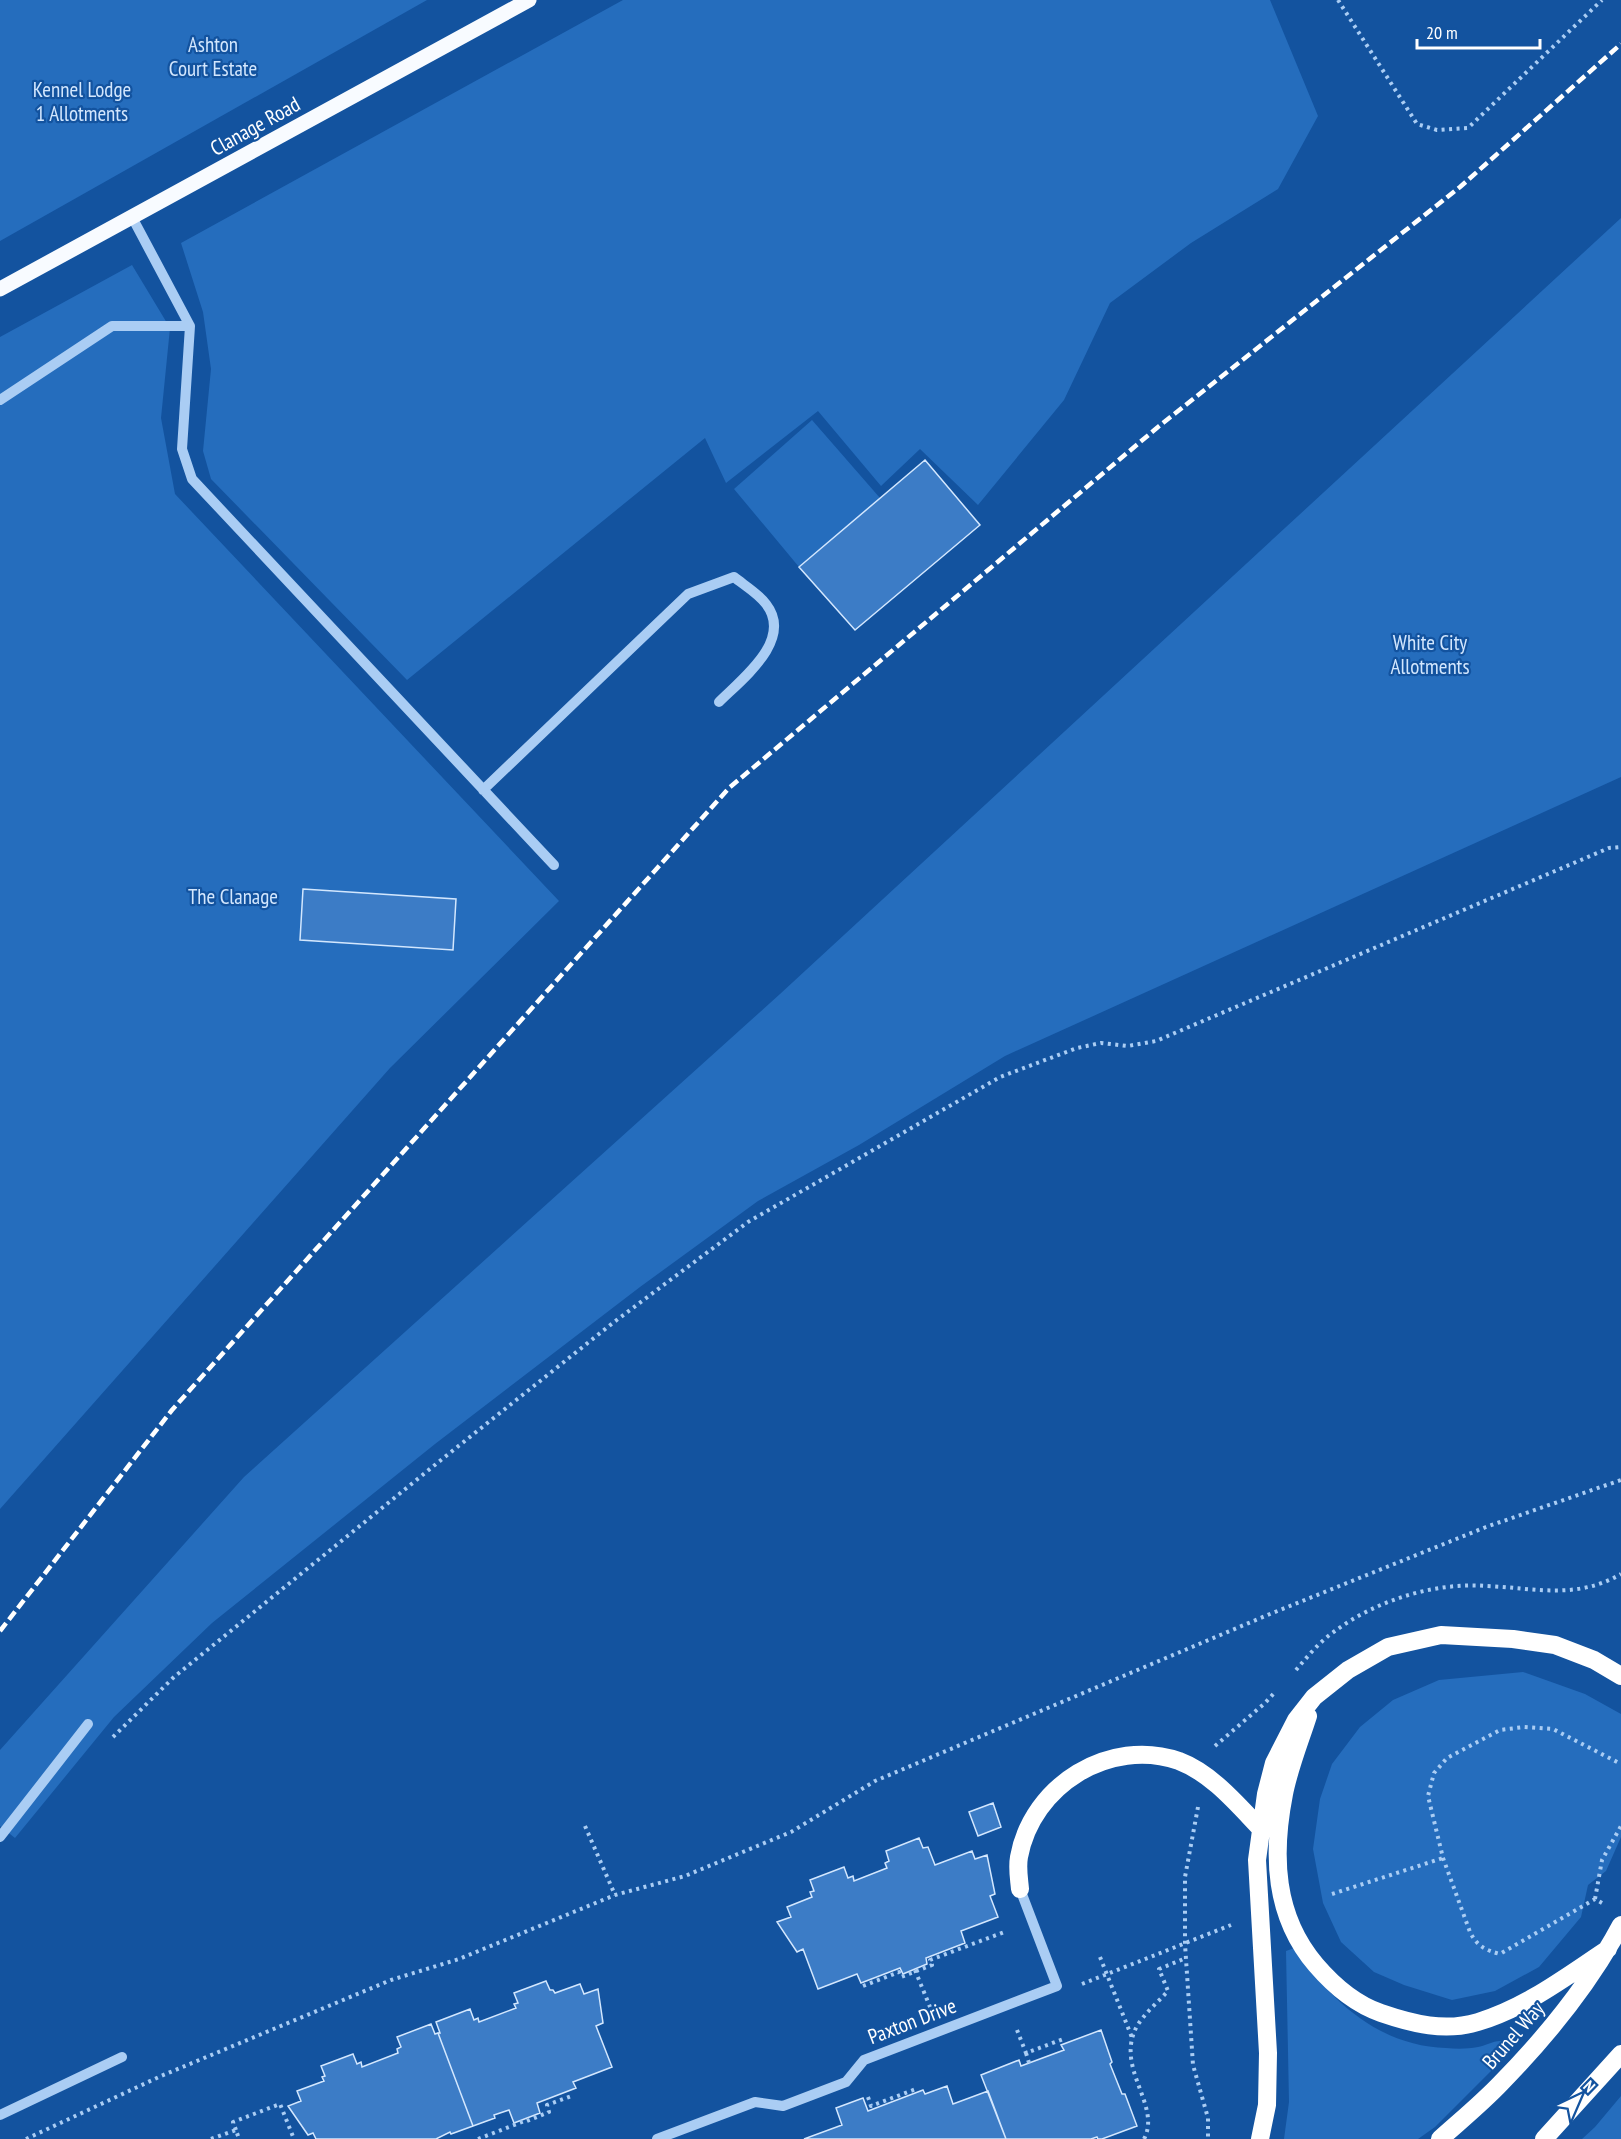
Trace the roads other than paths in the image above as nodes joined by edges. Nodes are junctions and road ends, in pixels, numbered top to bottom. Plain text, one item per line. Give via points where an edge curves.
1 (529, 0) edge
2 (132, 218) junction
3 (0, 289) edge
4 (190, 326) junction
5 (0, 400) edge
6 (719, 702) dead end
7 (483, 790) junction
8 (554, 865) dead end
9 (1621, 1676) edge
10 (1314, 1697) junction
11 (87, 1724) dead end
12 (1260, 1828) junction
13 (0, 1837) edge
14 (1020, 1889) joint
15 (1621, 1926) edge
16 (1608, 1948) junction
17 (1621, 2054) edge
18 (122, 2056) dead end
19 (0, 2115) edge
20 (657, 2139) edge
21 (1260, 2139) edge
22 (1440, 2139) edge
23 (1544, 2139) edge

1 - 2 main road, Clanage Road
2 - 3 main road, Clanage Road
2 - 4 street
4 - 5 street via 112,326
4 - 7 street via 182,449 192,479
6 - 7 street via 767,653 775,628 767,604 734,577 688,594
7 - 8 street
9 - 10 highway via 1594,1660 1555,1645 1441,1635 1388,1647 1348,1670
10 - 12 highway via 1296,1720 1274,1763
10 - 16 highway via 1284,1792 1277,1860 1279,1891 1291,1926 1307,1955 1330,1982 1354,2000 1404,2021 1432,2027 1477,2022 1528,2002
11 - 13 street
12 - 14 highway via 1229,1796 1192,1768 1151,1755 1124,1756 1074,1773 1041,1808 1030,1825 1019,1857
12 - 21 highway via 1257,1860 1268,2053 1267,2105
14 - 20 street, Paxton Drive via 1057,1986 864,2060 846,2082 783,2106 755,2102
15 - 16 highway, Brunel Way
16 - 22 highway, Brunel Way via 1552,2026 1508,2076
17 - 23 highway
18 - 19 street

